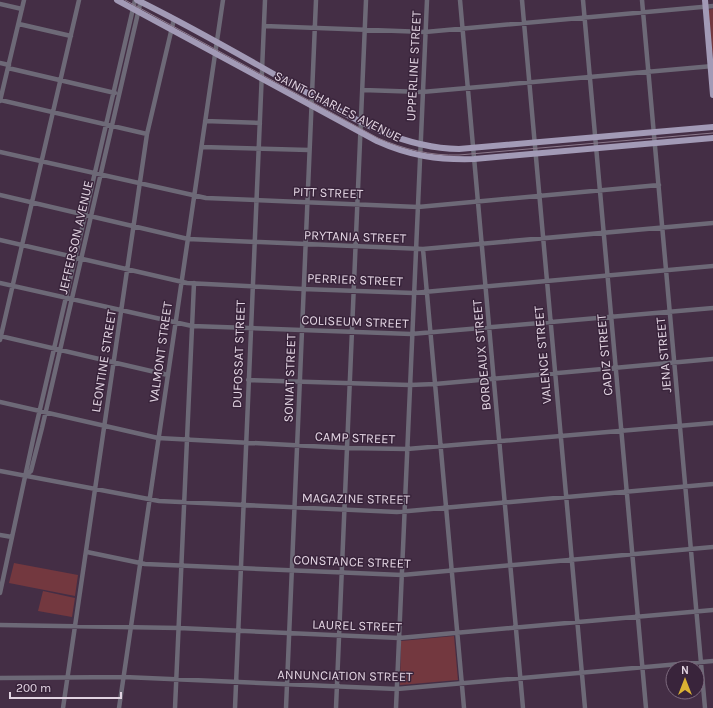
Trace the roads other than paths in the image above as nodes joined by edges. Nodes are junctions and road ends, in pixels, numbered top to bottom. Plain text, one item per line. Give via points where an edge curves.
1 (24, 0) edge
2 (79, 0) edge
3 (117, 0) edge
4 (138, 0) edge
5 (223, 0) edge
6 (265, 0) edge
7 (316, 0) edge
8 (366, 0) edge
9 (427, 0) edge
10 (460, 0) edge
11 (522, 0) edge
12 (583, 0) edge
13 (642, 0) edge
14 (705, 3) edge
15 (0, 4) edge
16 (713, 6) edge
17 (22, 8) junction
18 (136, 10) junction
19 (643, 12) junction
20 (584, 17) junction
21 (174, 19) junction
22 (524, 22) junction
23 (19, 24) junction
24 (264, 26) junction
25 (315, 27) junction
26 (463, 28) junction
27 (365, 29) junction
28 (171, 30) junction
29 (425, 32) junction
30 (71, 36) junction
31 (217, 42) junction
32 (215, 54) junction
33 (0, 63) edge
34 (712, 66) edge
35 (8, 67) junction
36 (262, 67) junction
37 (649, 71) junction
38 (590, 76) junction
39 (262, 79) junction
40 (61, 80) junction
41 (529, 82) junction
42 (468, 87) junction
43 (363, 90) junction
44 (113, 92) junction
45 (422, 92) junction
46 (119, 94) junction
47 (312, 95) junction
48 (713, 95) edge
49 (0, 101) edge
50 (311, 106) junction
51 (53, 112) junction
52 (205, 121) junction
53 (361, 122) junction
54 (260, 123) junction
55 (106, 125) junction
56 (112, 126) junction
57 (713, 127) edge
58 (654, 132) junction
59 (361, 133) junction
60 (147, 134) junction
61 (595, 137) junction
62 (713, 138) edge
63 (534, 142) junction
64 (655, 143) junction
65 (420, 145) junction
66 (202, 147) junction
67 (473, 148) junction
68 (258, 149) junction
69 (596, 149) junction
70 (309, 150) junction
71 (0, 152) edge
72 (535, 154) junction
73 (420, 156) junction
74 (474, 159) junction
75 (42, 161) junction
76 (98, 175) junction
77 (140, 184) junction
78 (659, 185) junction
79 (600, 190) junction
80 (0, 195) edge
81 (539, 195) junction
82 (194, 196) junction
83 (256, 200) junction
84 (478, 201) junction
85 (306, 202) junction
86 (32, 203) junction
87 (357, 204) junction
88 (418, 207) junction
89 (89, 216) junction
90 (713, 223) edge
91 (134, 226) junction
92 (663, 227) junction
93 (604, 232) junction
94 (188, 238) junction
95 (543, 238) junction
96 (0, 240) edge
97 (254, 243) junction
98 (482, 243) junction
99 (22, 244) junction
100 (305, 245) junction
101 (356, 247) junction
102 (415, 249) junction
103 (423, 249) junction
104 (79, 257) junction
105 (713, 266) edge
106 (128, 268) junction
107 (666, 270) junction
108 (607, 275) junction
109 (547, 281) junction
110 (181, 282) junction
111 (0, 283) edge
112 (194, 283) junction
113 (13, 286) junction
114 (252, 286) junction
115 (486, 286) junction
116 (303, 288) junction
117 (354, 290) junction
118 (427, 291) junction
119 (413, 292) junction
120 (66, 298) junction
121 (72, 299) junction
122 (713, 308) edge
123 (122, 311) junction
124 (670, 311) junction
125 (611, 317) junction
126 (550, 322) junction
127 (176, 323) junction
128 (192, 326) junction
129 (490, 327) junction
130 (251, 328) junction
131 (302, 330) junction
132 (352, 332) junction
133 (430, 332) junction
134 (411, 334) junction
135 (0, 337) edge
136 (54, 348) junction
137 (60, 349) junction
138 (713, 359) edge
139 (114, 362) junction
140 (675, 362) junction
141 (616, 368) junction
142 (555, 373) junction
143 (168, 375) junction
144 (494, 378) junction
145 (248, 380) junction
146 (300, 381) junction
147 (350, 383) junction
148 (435, 384) junction
149 (410, 385) junction
150 (0, 402) edge
151 (43, 411) junction
152 (713, 423) edge
153 (105, 426) junction
154 (681, 426) junction
155 (621, 431) junction
156 (561, 436) junction
157 (158, 438) junction
158 (187, 441) junction
159 (500, 442) junction
160 (246, 444) junction
161 (297, 446) junction
162 (440, 447) junction
163 (347, 448) junction
164 (407, 449) junction
165 (0, 471) edge
166 (26, 476) junction
167 (713, 484) edge
168 (686, 487) junction
169 (96, 489) junction
170 (627, 492) junction
171 (566, 497) junction
172 (150, 500) junction
173 (505, 502) junction
174 (184, 503) junction
175 (243, 505) junction
176 (294, 507) junction
177 (446, 508) junction
178 (345, 509) junction
179 (404, 511) junction
180 (0, 535) edge
181 (12, 537) junction
182 (713, 547) edge
183 (691, 549) junction
184 (87, 552) junction
185 (632, 554) junction
186 (572, 560) junction
187 (141, 563) junction
188 (511, 565) junction
189 (182, 566) junction
190 (240, 569) junction
191 (292, 570) junction
192 (452, 571) junction
193 (342, 572) junction
194 (402, 575) junction
195 (0, 593) edge
196 (713, 610) edge
197 (697, 611) junction
198 (638, 616) junction
199 (577, 622) junction
200 (0, 625) edge
201 (75, 626) junction
202 (131, 627) junction
203 (179, 628) junction
204 (516, 628) junction
205 (238, 631) junction
206 (457, 633) junction
207 (289, 634) junction
208 (340, 636) junction
209 (399, 638) junction
210 (701, 660) edge
211 (665, 665) edge
212 (642, 667) junction
213 (582, 673) junction
214 (68, 677) junction
215 (124, 677) junction
216 (0, 678) edge
217 (521, 678) junction
218 (176, 680) junction
219 (236, 683) junction
220 (462, 683) junction
221 (287, 685) junction
222 (337, 686) junction
223 (397, 689) junction
224 (63, 708) edge
225 (119, 708) edge
226 (175, 708) edge
227 (234, 708) edge
228 (286, 708) edge
229 (336, 708) edge
230 (396, 708) edge
231 (464, 708) edge
232 (523, 708) edge
233 (585, 708) edge
234 (646, 708) edge

1 - 17 street
2 - 30 street
3 - 18 main road, SAINT CHARLES AVENUE
4 - 18 street, JEFFERSON AVENUE
4 - 21 main road, SAINT CHARLES AVENUE
5 - 31 street, VALMONT STREET
6 - 24 street, DUFOSSAT STREET
7 - 25 street, SONIAT STREET
8 - 27 street
9 - 29 street, UPPERLINE STREET
10 - 26 street, BORDEAUX STREET
11 - 22 street, VALENCE STREET
12 - 20 street, CADIZ STREET
13 - 19 street, JENA STREET
14 - 16 street
14 - 19 street
14 - 34 main road
15 - 17 street
17 - 23 street
18 - 28 main road, SAINT CHARLES AVENUE
18 - 44 street, JEFFERSON AVENUE
18 - 46 street, JEFFERSON AVENUE
19 - 20 street
19 - 37 street, JENA STREET
20 - 22 street
20 - 38 street, CADIZ STREET
21 - 28 street, LEONTINE STREET
21 - 31 main road, SAINT CHARLES AVENUE
22 - 26 street
22 - 41 street, VALENCE STREET
23 - 30 street
23 - 35 street
24 - 25 street
24 - 36 street, DUFOSSAT STREET
25 - 27 street
25 - 47 street, SONIAT STREET
26 - 29 street
26 - 42 street, BORDEAUX STREET
27 - 29 street
27 - 43 street
28 - 32 main road, SAINT CHARLES AVENUE
28 - 60 street, LEONTINE STREET
29 - 45 street, UPPERLINE STREET
30 - 40 street
31 - 32 street, VALMONT STREET
31 - 36 main road, SAINT CHARLES AVENUE
32 - 39 main road, SAINT CHARLES AVENUE
32 - 52 street, VALMONT STREET
33 - 35 street
34 - 37 street
34 - 48 main road
35 - 40 street
35 - 49 street
36 - 39 street, DUFOSSAT STREET
36 - 47 main road, SAINT CHARLES AVENUE
37 - 38 street
37 - 58 street, JENA STREET
38 - 41 street
38 - 61 street, CADIZ STREET
39 - 50 main road, SAINT CHARLES AVENUE
39 - 54 street, DUFOSSAT STREET
40 - 44 street
40 - 51 street
41 - 42 street
41 - 63 street, VALENCE STREET
42 - 45 street
42 - 67 street, BORDEAUX STREET
43 - 45 street
43 - 53 street
44 - 46 street
44 - 55 street, JEFFERSON AVENUE
45 - 65 street, UPPERLINE STREET
46 - 56 street, JEFFERSON AVENUE
47 - 50 street, SONIAT STREET
47 - 53 main road, SAINT CHARLES AVENUE
49 - 51 street
50 - 59 main road, SAINT CHARLES AVENUE
50 - 70 street, SONIAT STREET
51 - 55 street
51 - 75 street
52 - 54 street
52 - 66 street, VALMONT STREET
53 - 59 street
53 - 65 main road, SAINT CHARLES AVENUE via 395,138
54 - 68 street, DUFOSSAT STREET
55 - 56 street
55 - 76 street, JEFFERSON AVENUE
56 - 60 street
56 - 76 street, JEFFERSON AVENUE
57 - 58 main road, SAINT CHARLES AVENUE
58 - 61 main road, SAINT CHARLES AVENUE
58 - 64 street, JENA STREET
59 - 73 main road, SAINT CHARLES AVENUE
59 - 87 street
60 - 77 street, LEONTINE STREET
61 - 63 main road, SAINT CHARLES AVENUE
61 - 69 street, CADIZ STREET
62 - 64 main road, SAINT CHARLES AVENUE
63 - 67 main road, SAINT CHARLES AVENUE
63 - 72 street, VALENCE STREET
64 - 69 main road, SAINT CHARLES AVENUE
64 - 78 street, JENA STREET
65 - 67 main road, SAINT CHARLES AVENUE
65 - 73 street, UPPERLINE STREET
66 - 68 street
66 - 82 street, VALMONT STREET
67 - 74 street, BORDEAUX STREET
68 - 70 street
68 - 83 street, DUFOSSAT STREET
69 - 72 main road, SAINT CHARLES AVENUE
69 - 79 street, CADIZ STREET
70 - 85 street, SONIAT STREET
71 - 75 street, PITT STREET
72 - 74 main road, SAINT CHARLES AVENUE
72 - 81 street, VALENCE STREET
73 - 74 main road, SAINT CHARLES AVENUE via 434,159
73 - 88 street, UPPERLINE STREET
74 - 84 street, BORDEAUX STREET
75 - 76 street, PITT STREET
75 - 86 street
76 - 77 street, PITT STREET
76 - 89 street, JEFFERSON AVENUE
77 - 82 street, PITT STREET
77 - 91 street, LEONTINE STREET
78 - 79 street, PITT STREET
78 - 92 street, JENA STREET
79 - 81 street, PITT STREET
79 - 93 street, CADIZ STREET
80 - 86 street, PRYTANIA STREET
81 - 84 street, PITT STREET
81 - 95 street, VALENCE STREET
82 - 83 street, PITT STREET
82 - 94 street, VALMONT STREET
83 - 85 street, PITT STREET
83 - 97 street, DUFOSSAT STREET
84 - 88 street, PITT STREET
84 - 98 street, BORDEAUX STREET
85 - 87 street, PITT STREET
85 - 100 street, SONIAT STREET
86 - 89 street, PRYTANIA STREET
86 - 99 street
87 - 88 street, PITT STREET
87 - 101 street
88 - 102 street, UPPERLINE STREET
89 - 91 street, PRYTANIA STREET
89 - 104 street, JEFFERSON AVENUE
90 - 92 street, PRYTANIA STREET
91 - 94 street, PRYTANIA STREET
91 - 106 street, LEONTINE STREET
92 - 93 street, PRYTANIA STREET
92 - 107 street, JENA STREET
93 - 95 street, PRYTANIA STREET
93 - 108 street, CADIZ STREET
94 - 97 street, PRYTANIA STREET
94 - 110 street, VALMONT STREET
95 - 98 street, PRYTANIA STREET
95 - 109 street, VALENCE STREET
96 - 99 street, PERRIER STREET
97 - 100 street, PRYTANIA STREET
97 - 114 street, DUFOSSAT STREET
98 - 103 street, PRYTANIA STREET
98 - 115 street, BORDEAUX STREET
99 - 104 street, PERRIER STREET
99 - 113 street
100 - 101 street, PRYTANIA STREET
100 - 116 street, SONIAT STREET
101 - 102 street, PRYTANIA STREET
101 - 117 street
102 - 103 street, PRYTANIA STREET
102 - 119 street, UPPERLINE STREET
103 - 118 street
104 - 106 street, PERRIER STREET
104 - 120 street, JEFFERSON AVENUE
104 - 121 street, JEFFERSON AVENUE
105 - 107 street, PERRIER STREET
106 - 110 street, PERRIER STREET
106 - 123 street, LEONTINE STREET
107 - 108 street, PERRIER STREET
107 - 124 street, JENA STREET
108 - 109 street, PERRIER STREET
108 - 125 street, CADIZ STREET
109 - 115 street, PERRIER STREET
109 - 126 street, VALENCE STREET
110 - 112 street, PERRIER STREET
110 - 127 street, VALMONT STREET
111 - 113 street, COLISEUM STREET
112 - 114 street, PERRIER STREET
112 - 128 street
113 - 120 street, COLISEUM STREET
113 - 135 street
114 - 116 street, PERRIER STREET
114 - 130 street, DUFOSSAT STREET
115 - 118 street, PERRIER STREET
115 - 129 street, BORDEAUX STREET
116 - 117 street, PERRIER STREET
116 - 131 street, SONIAT STREET
117 - 119 street, PERRIER STREET
117 - 132 street
118 - 119 street, PERRIER STREET
118 - 133 street
119 - 134 street, UPPERLINE STREET
120 - 121 street, COLISEUM STREET
120 - 136 street, JEFFERSON AVENUE
121 - 123 street, COLISEUM STREET
121 - 137 street, JEFFERSON AVENUE
122 - 124 street, COLISEUM STREET
123 - 127 street, COLISEUM STREET
123 - 139 street, LEONTINE STREET
124 - 125 street, COLISEUM STREET
124 - 140 street, JENA STREET
125 - 126 street, COLISEUM STREET
125 - 141 street, CADIZ STREET
126 - 129 street, COLISEUM STREET
126 - 142 street, VALENCE STREET
127 - 128 street, COLISEUM STREET
127 - 143 street, VALMONT STREET
128 - 130 street, COLISEUM STREET
128 - 158 street
129 - 133 street, COLISEUM STREET
129 - 144 street, BORDEAUX STREET
130 - 131 street, COLISEUM STREET
130 - 145 street, DUFOSSAT STREET
131 - 132 street, COLISEUM STREET
131 - 146 street, SONIAT STREET
132 - 134 street, COLISEUM STREET
132 - 147 street
133 - 134 street, COLISEUM STREET
133 - 148 street
134 - 149 street, UPPERLINE STREET
135 - 136 street
136 - 137 street
136 - 151 street, JEFFERSON AVENUE
137 - 139 street
137 - 151 street, JEFFERSON AVENUE
138 - 140 street
139 - 143 street
139 - 153 street, LEONTINE STREET
140 - 141 street
140 - 154 street, JENA STREET
141 - 142 street
141 - 155 street, CADIZ STREET
142 - 144 street
142 - 156 street, VALENCE STREET
143 - 157 street, VALMONT STREET
144 - 148 street
144 - 159 street, BORDEAUX STREET
145 - 146 street
145 - 160 street, DUFOSSAT STREET
146 - 147 street
146 - 161 street, SONIAT STREET
147 - 149 street
147 - 163 street
148 - 149 street
148 - 162 street
149 - 164 street, UPPERLINE STREET
150 - 151 street, CAMP STREET
151 - 153 street, CAMP STREET
151 - 166 street, JEFFERSON AVENUE via 31,471
152 - 154 street, CAMP STREET
153 - 157 street, CAMP STREET
153 - 169 street, LEONTINE STREET
154 - 155 street, CAMP STREET
154 - 168 street, JENA STREET
155 - 156 street, CAMP STREET
155 - 170 street, CADIZ STREET
156 - 159 street, CAMP STREET
156 - 171 street, VALENCE STREET
157 - 158 street, CAMP STREET
157 - 172 street, VALMONT STREET
158 - 160 street, CAMP STREET
158 - 174 street
159 - 162 street, CAMP STREET
159 - 173 street, BORDEAUX STREET
160 - 161 street, CAMP STREET
160 - 175 street, DUFOSSAT STREET
161 - 163 street, CAMP STREET
161 - 176 street, SONIAT STREET
162 - 164 street, CAMP STREET
162 - 177 street
163 - 164 street, CAMP STREET
163 - 178 street
164 - 179 street, UPPERLINE STREET
165 - 166 street, MAGAZINE STREET
166 - 169 street, MAGAZINE STREET
166 - 181 street, JEFFERSON AVENUE
167 - 168 street, MAGAZINE STREET
168 - 170 street, MAGAZINE STREET
168 - 183 street, JENA STREET
169 - 172 street, MAGAZINE STREET
169 - 184 street, LEONTINE STREET
170 - 171 street, MAGAZINE STREET
170 - 185 street, CADIZ STREET
171 - 173 street, MAGAZINE STREET
171 - 186 street, VALENCE STREET
172 - 174 street, MAGAZINE STREET
172 - 187 street, VALMONT STREET
173 - 177 street, MAGAZINE STREET
173 - 188 street, BORDEAUX STREET
174 - 175 street, MAGAZINE STREET
174 - 189 street
175 - 176 street, MAGAZINE STREET
175 - 190 street, DUFOSSAT STREET
176 - 178 street, MAGAZINE STREET
176 - 191 street, SONIAT STREET
177 - 179 street, MAGAZINE STREET
177 - 192 street
178 - 179 street, MAGAZINE STREET
178 - 193 street
179 - 194 street, UPPERLINE STREET
180 - 181 street
181 - 195 street, JEFFERSON AVENUE
182 - 183 street, CONSTANCE STREET
183 - 185 street, CONSTANCE STREET
183 - 197 street, JENA STREET
184 - 187 street, CONSTANCE STREET
184 - 201 street, LEONTINE STREET
185 - 186 street, CONSTANCE STREET
185 - 198 street, CADIZ STREET
186 - 188 street, CONSTANCE STREET
186 - 199 street, VALENCE STREET
187 - 189 street, CONSTANCE STREET
187 - 202 street, VALMONT STREET
188 - 192 street, CONSTANCE STREET
188 - 204 street, BORDEAUX STREET
189 - 190 street, CONSTANCE STREET
189 - 203 street
190 - 191 street, CONSTANCE STREET
190 - 205 street, DUFOSSAT STREET
191 - 193 street, CONSTANCE STREET
191 - 207 street, SONIAT STREET
192 - 194 street, CONSTANCE STREET
192 - 206 street
193 - 194 street, CONSTANCE STREET
193 - 208 street
194 - 209 street, UPPERLINE STREET
196 - 197 street, LAUREL STREET
197 - 198 street, LAUREL STREET
197 - 210 street, JENA STREET
198 - 199 street, LAUREL STREET
198 - 212 street, CADIZ STREET
199 - 204 street, LAUREL STREET
199 - 213 street, VALENCE STREET
200 - 201 street, LAUREL STREET
201 - 202 street, LAUREL STREET
201 - 214 street, LEONTINE STREET
202 - 203 street, LAUREL STREET
202 - 215 street, VALMONT STREET
203 - 205 street, LAUREL STREET
203 - 218 street
204 - 206 street, LAUREL STREET
204 - 217 street, BORDEAUX STREET
205 - 207 street, LAUREL STREET
205 - 219 street, DUFOSSAT STREET
206 - 209 street, LAUREL STREET
206 - 220 street
207 - 208 street, LAUREL STREET
207 - 221 street, SONIAT STREET
208 - 209 street, LAUREL STREET
208 - 222 street
209 - 223 street, UPPERLINE STREET
211 - 212 street, ANNUNCIATION STREET
212 - 213 street, ANNUNCIATION STREET
212 - 234 street, CADIZ STREET
213 - 217 street, ANNUNCIATION STREET
213 - 233 street, VALENCE STREET
214 - 215 street, ANNUNCIATION STREET
214 - 216 street, ANNUNCIATION STREET
214 - 224 street, LEONTINE STREET
215 - 218 street, ANNUNCIATION STREET
215 - 225 street, VALMONT STREET
217 - 220 street, ANNUNCIATION STREET
217 - 232 street, BORDEAUX STREET
218 - 219 street, ANNUNCIATION STREET
218 - 226 street
219 - 221 street, ANNUNCIATION STREET
219 - 227 street, DUFOSSAT STREET
220 - 223 street, ANNUNCIATION STREET
220 - 231 street
221 - 222 street, ANNUNCIATION STREET
221 - 228 street, SONIAT STREET
222 - 223 street, ANNUNCIATION STREET
222 - 229 street
223 - 230 street, UPPERLINE STREET

